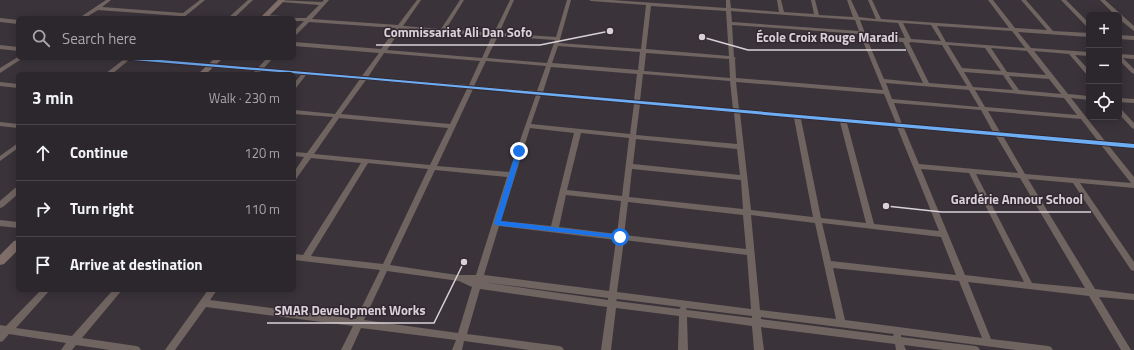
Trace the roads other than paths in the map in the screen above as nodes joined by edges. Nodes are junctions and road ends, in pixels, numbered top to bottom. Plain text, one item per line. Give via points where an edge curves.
1 (109, 0) edge
2 (203, 0) edge
3 (252, 0) edge
4 (281, 0) edge
5 (419, 0) edge
6 (462, 0) edge
7 (512, 0) edge
8 (569, 0) edge
9 (591, 0) edge
10 (690, 0) edge
11 (728, 0) edge
12 (779, 0) edge
13 (813, 0) edge
14 (849, 0) edge
15 (870, 0) edge
16 (990, 0) edge
17 (1023, 0) edge
18 (1063, 0) edge
19 (1102, 0) edge
20 (617, 1) edge
21 (325, 2) edge
22 (648, 4) junction
23 (691, 7) junction
24 (97, 8) junction
25 (729, 10) junction
26 (1116, 12) edge
27 (782, 13) junction
28 (85, 16) edge
29 (182, 16) edge
30 (233, 16) edge
31 (264, 16) edge
32 (818, 16) junction
33 (1122, 18) edge
34 (296, 19) edge
35 (857, 19) junction
36 (0, 20) edge
37 (307, 20) junction
38 (879, 20) junction
39 (16, 22) edge
40 (900, 22) junction
41 (730, 23) junction
42 (1086, 23) edge
43 (933, 24) junction
44 (400, 27) junction
45 (1134, 29) edge
46 (443, 30) junction
47 (1013, 30) junction
48 (296, 32) edge
49 (1051, 32) junction
50 (496, 34) junction
51 (863, 35) junction
52 (1086, 35) edge
53 (1122, 37) edge
54 (1134, 38) edge
55 (907, 40) junction
56 (557, 41) junction
57 (944, 43) junction
58 (296, 44) edge
59 (987, 46) junction
60 (0, 48) edge
61 (16, 49) edge
62 (1029, 49) junction
63 (383, 51) junction
64 (643, 51) junction
65 (1070, 52) junction
66 (1086, 54) edge
67 (1122, 56) edge
68 (1134, 57) edge
69 (732, 58) junction
70 (484, 59) junction
71 (1122, 59) edge
72 (17, 60) edge
73 (126, 60) edge
74 (149, 60) edge
75 (183, 60) edge
76 (217, 60) edge
77 (268, 60) edge
78 (180, 63) junction
79 (211, 65) junction
80 (549, 65) junction
81 (960, 70) junction
82 (0, 71) edge
83 (1086, 71) edge
84 (110, 72) edge
85 (204, 72) edge
86 (257, 72) edge
87 (640, 72) junction
88 (1134, 72) edge
89 (296, 73) edge
90 (305, 73) junction
91 (1005, 73) junction
92 (1050, 77) junction
93 (364, 78) junction
94 (733, 79) junction
95 (882, 81) junction
96 (0, 84) edge
97 (296, 84) edge
98 (927, 84) junction
99 (16, 86) edge
100 (470, 88) junction
101 (970, 88) junction
102 (886, 92) junction
103 (1017, 92) junction
104 (539, 94) junction
105 (1064, 95) junction
106 (1086, 98) edge
107 (1122, 100) edge
108 (890, 101) junction
109 (1134, 101) edge
110 (637, 102) junction
111 (983, 109) junction
112 (736, 111) junction
113 (296, 112) edge
114 (1122, 113) edge
115 (338, 116) junction
116 (797, 116) junction
117 (1082, 117) junction
118 (843, 120) junction
119 (0, 124) edge
120 (16, 126) edge
121 (452, 126) junction
122 (528, 126) junction
123 (899, 126) junction
124 (1134, 127) edge
125 (578, 131) junction
126 (998, 134) junction
127 (632, 136) junction
128 (1103, 143) junction
129 (1134, 146) edge
130 (16, 147) edge
131 (741, 147) junction
132 (296, 154) edge
133 (309, 155) junction
134 (0, 159) edge
135 (366, 161) junction
136 (629, 166) junction
137 (916, 166) junction
138 (433, 167) junction
139 (972, 171) junction
140 (296, 174) edge
141 (511, 175) junction
142 (1022, 176) junction
143 (744, 178) junction
144 (1075, 181) junction
145 (1134, 182) edge
146 (1134, 186) edge
147 (16, 192) edge
148 (563, 192) junction
149 (625, 199) junction
150 (0, 205) edge
151 (747, 212) junction
152 (818, 220) junction
153 (0, 223) edge
154 (497, 223) junction
155 (16, 225) edge
156 (871, 226) junction
157 (554, 230) junction
158 (943, 234) junction
159 (620, 237) junction
160 (16, 246) edge
161 (750, 252) junction
162 (1130, 256) edge
163 (296, 257) edge
164 (305, 258) junction
165 (0, 261) edge
166 (828, 264) junction
167 (386, 268) junction
168 (1134, 268) edge
169 (962, 279) junction
170 (477, 282) junction
171 (1030, 286) junction
172 (44, 292) edge
173 (116, 292) edge
174 (212, 292) edge
175 (1092, 292) junction
176 (1134, 297) edge
177 (613, 300) junction
178 (204, 303) junction
179 (683, 309) junction
180 (756, 313) junction
181 (757, 323) junction
182 (358, 324) junction
183 (841, 324) junction
184 (4, 330) edge
185 (896, 331) junction
186 (461, 337) junction
187 (0, 338) edge
188 (74, 340) junction
189 (898, 340) junction
190 (988, 342) junction
191 (66, 350) edge
192 (136, 350) edge
193 (170, 350) edge
194 (346, 350) edge
195 (457, 350) edge
196 (559, 350) edge
197 (606, 350) edge
198 (683, 350) edge
199 (759, 350) edge
200 (901, 350) edge
201 (975, 350) edge
202 (1045, 350) edge
203 (1126, 350) edge

1 - 24 street
2 - 29 street
3 - 30 street
4 - 21 street
4 - 31 main road
5 - 44 street
6 - 46 street
7 - 50 street
8 - 56 street
9 - 20 street
10 - 23 street
11 - 25 street
12 - 27 street
13 - 32 street
14 - 35 street
15 - 38 street
16 - 47 street
17 - 49 street
18 - 42 street
19 - 26 street
20 - 22 street
21 - 37 street
22 - 23 street
22 - 64 street
23 - 25 street
24 - 28 street
24 - 29 street
25 - 27 street
25 - 41 street
27 - 32 street
32 - 35 street
33 - 45 street
34 - 37 street
35 - 38 street
35 - 51 street
36 - 39 street
37 - 44 street
37 - 48 street
38 - 40 street
40 - 43 street
40 - 55 street
41 - 51 street
41 - 69 street
43 - 47 street
43 - 57 street
44 - 46 street
44 - 63 street
46 - 50 street
47 - 49 street
47 - 62 street
49 - 52 street
50 - 56 street
50 - 70 street
51 - 55 street
51 - 95 street
53 - 54 street
55 - 57 street
55 - 98 street
56 - 64 street
56 - 80 street
57 - 59 street
57 - 81 street
58 - 63 street
59 - 62 street
59 - 91 street
60 - 61 street
62 - 65 street
62 - 92 street
63 - 70 street
63 - 93 street
64 - 69 street
64 - 87 street
65 - 66 street
65 - 83 street
67 - 68 street
69 - 94 street
70 - 80 street
70 - 100 street
71 - 88 street
72 - 82 street
73 - 84 street
74 - 78 street
75 - 78 street
76 - 79 main road
77 - 86 street
78 - 79 street
79 - 85 main road
79 - 86 street
80 - 87 street
80 - 104 street
81 - 91 street
81 - 101 street
87 - 94 street
87 - 110 street
89 - 90 street
90 - 93 street
90 - 97 street
91 - 92 street
91 - 103 street
92 - 105 street
93 - 100 street
93 - 115 street
94 - 102 street
94 - 112 street
95 - 98 street
95 - 102 street
96 - 99 street
98 - 101 street
100 - 104 street
100 - 121 street
101 - 103 street
101 - 111 street
102 - 108 street
103 - 105 street
104 - 110 street
104 - 122 street
105 - 106 street
105 - 117 street
107 - 109 street
108 - 111 street
108 - 123 street
110 - 112 street
110 - 127 street
111 - 117 street
111 - 126 street
112 - 116 street
112 - 131 street
113 - 115 street
114 - 124 street
115 - 121 street
115 - 133 street
116 - 118 street
116 - 152 street
117 - 128 street
118 - 123 street
118 - 156 street
119 - 120 street
121 - 138 street
122 - 125 street
122 - 141 street
123 - 126 street
123 - 137 street
125 - 127 street
125 - 148 street
126 - 128 street
126 - 142 street
127 - 131 street
127 - 136 street
128 - 129 street
128 - 145 street
130 - 134 street
131 - 143 street
132 - 133 street
133 - 135 street
133 - 140 street
135 - 138 street
135 - 164 street
136 - 143 street
136 - 149 street
137 - 139 street
137 - 158 street
138 - 141 street
138 - 167 street
139 - 142 street
139 - 171 street
141 - 154 street
142 - 144 street
142 - 175 street
143 - 151 street
144 - 146 street
144 - 162 street
147 - 150 street
148 - 149 street
148 - 157 street
149 - 151 street
149 - 159 street
151 - 152 street
151 - 161 street
152 - 156 street
152 - 166 street
153 - 155 street
154 - 157 street
154 - 170 street
156 - 158 street
157 - 159 street
158 - 169 street
159 - 161 street
159 - 177 street
160 - 165 main road
161 - 180 street
162 - 168 street
163 - 164 street
164 - 167 street
166 - 169 street
166 - 183 street
167 - 170 street
167 - 182 street
169 - 171 street
169 - 190 street
170 - 177 street
170 - 186 street
171 - 175 street
172 - 184 street
173 - 188 street
174 - 178 street
175 - 176 street
175 - 203 street
177 - 179 street
177 - 197 street
178 - 182 street
178 - 193 street
179 - 180 street
179 - 181 street
179 - 198 street
180 - 181 street
180 - 183 street
181 - 189 street
181 - 199 street
182 - 186 street
182 - 194 street
183 - 185 street
184 - 187 street
184 - 188 street
185 - 189 street
185 - 190 street
186 - 195 street
186 - 196 street
188 - 191 street
188 - 192 street
189 - 200 street
189 - 201 street
190 - 202 street

